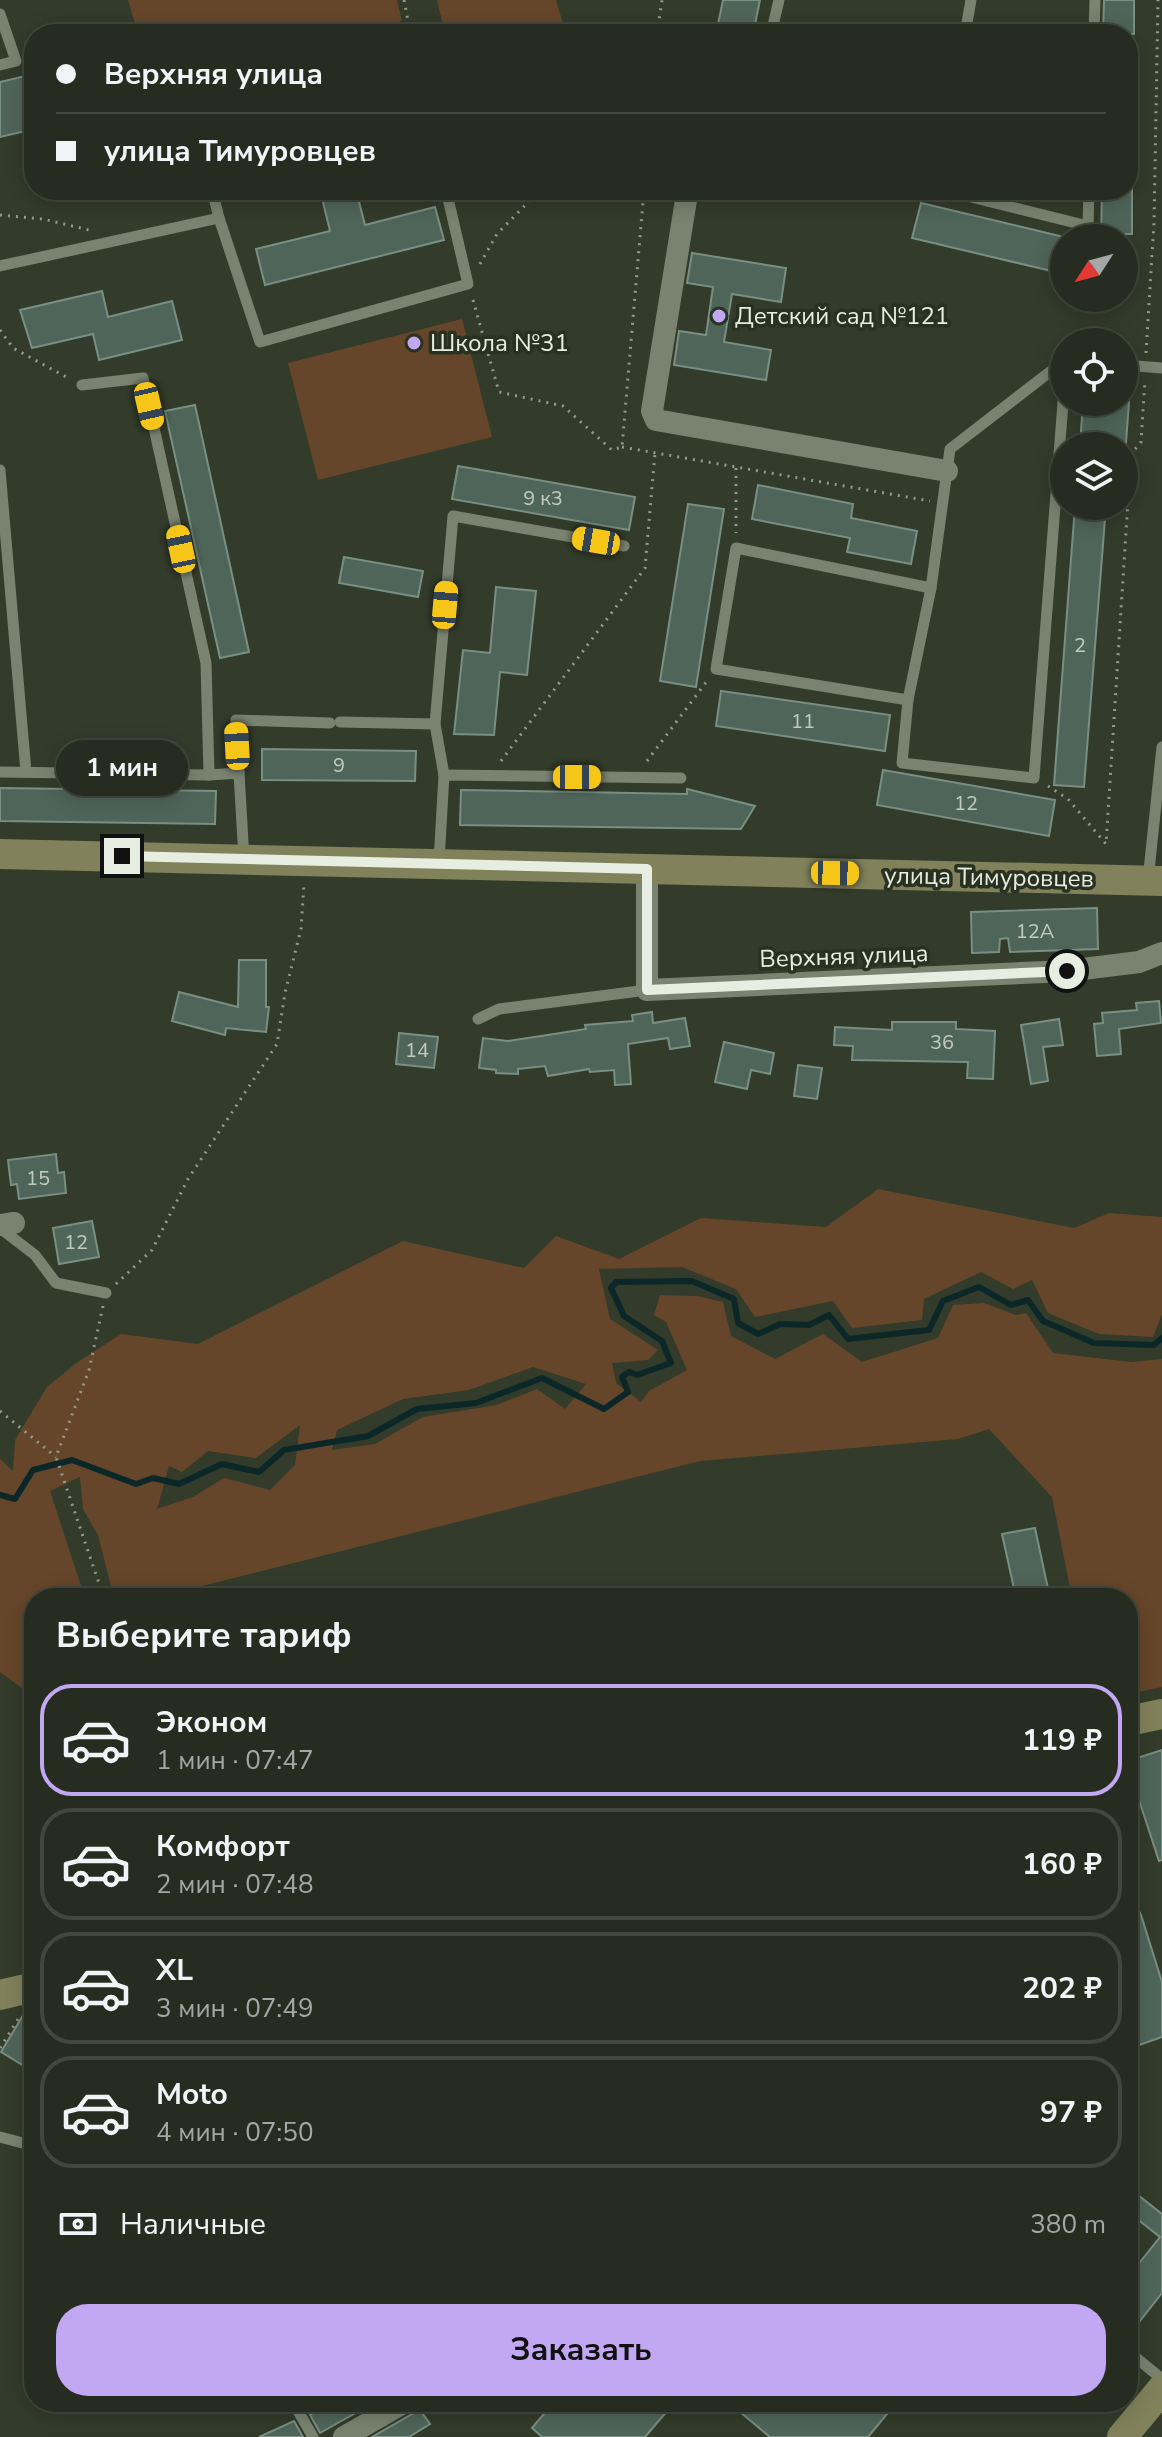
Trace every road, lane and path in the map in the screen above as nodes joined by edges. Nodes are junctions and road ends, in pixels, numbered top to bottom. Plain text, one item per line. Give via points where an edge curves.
1 (404, 0) edge
2 (662, 0) edge
3 (779, 0) edge
4 (971, 0) edge
5 (1095, 0) edge
6 (1158, 0) edge
7 (0, 14) edge
8 (407, 24) edge
9 (658, 24) edge
10 (773, 24) edge
11 (967, 24) edge
12 (1094, 24) edge
13 (0, 65) edge
14 (214, 200) edge
15 (448, 200) edge
16 (528, 200) edge
17 (643, 200) edge
18 (686, 200) dead end
19 (983, 200) edge
20 (1089, 200) edge
21 (0, 215) edge
22 (219, 218) junction
23 (124, 238) junction
24 (0, 266) edge
25 (468, 284) junction
26 (0, 330) edge
27 (1138, 366) edge
28 (1146, 367) junction
29 (1162, 368) edge
30 (1050, 372) edge
31 (82, 385) joint
32 (1062, 416) edge
33 (622, 447) junction
34 (655, 453) junction
35 (736, 467) junction
36 (0, 470) edge
37 (947, 471) junction
38 (943, 503) junction
39 (624, 546) dead end
40 (736, 548) junction
41 (931, 588) junction
42 (716, 669) junction
43 (908, 700) junction
44 (435, 724) junction
45 (1162, 747) edge
46 (0, 772) edge
47 (26, 772) junction
48 (239, 773) junction
49 (209, 775) junction
50 (444, 775) junction
51 (490, 775) junction
52 (635, 777) junction
53 (681, 778) dead end
54 (1034, 778) junction
55 (0, 854) edge
56 (244, 859) junction
57 (305, 861) junction
58 (439, 864) junction
59 (647, 869) junction
60 (1155, 880) edge
61 (1162, 953) edge
62 (647, 990) junction
63 (478, 1019) dead end
64 (5, 1225) edge
65 (106, 1293) junction
66 (0, 1411) edge
67 (56, 1457) junction
68 (101, 1588) edge
69 (1162, 1714) edge
70 (1138, 1719) edge
71 (10, 2005) edge
72 (0, 2048) edge
73 (0, 2137) edge
74 (24, 2143) edge
75 (1138, 2359) edge
76 (1162, 2379) edge
77 (1162, 2389) edge
78 (299, 2412) edge
79 (388, 2412) edge
80 (1132, 2431) edge
81 (313, 2437) edge
82 (344, 2437) edge

1 - 8 path
2 - 9 path
3 - 10 lane
4 - 11 lane
5 - 12 lane
6 - 28 path
7 - 13 lane via 16,61
14 - 22 lane
15 - 25 lane
16 - 25 path via 497,234
17 - 33 path
18 - 37 street via 652,411 656,420
19 - 20 lane via 1088,226
21 - 23 path
22 - 23 lane
22 - 25 lane via 260,342
23 - 24 lane
25 - 33 path via 499,392 563,406 612,450
26 - 31 path via 13,348
27 - 28 lane
28 - 29 lane
28 - 54 path via 1141,442 1131,454 1106,844 1068,799
30 - 37 lane via 950,449
31 - 49 lane via 143,378 206,663
32 - 54 lane
33 - 34 path
34 - 35 path
34 - 51 path via 645,568
35 - 38 path
35 - 40 path
36 - 47 lane
37 - 38 lane
38 - 41 lane
39 - 44 lane via 453,516
40 - 41 lane
40 - 42 lane
41 - 43 lane
42 - 43 lane
42 - 52 path
43 - 54 lane via 902,763
44 - 48 lane via 236,720
44 - 50 lane
45 - 60 lane
46 - 47 lane
47 - 49 lane
48 - 49 lane
48 - 56 lane
50 - 51 lane
50 - 58 lane
51 - 52 lane
52 - 53 lane
55 - 56 street, улица Тимуровцев
56 - 57 street, улица Тимуровцев
57 - 58 street, улица Тимуровцев
57 - 65 path via 301,929 277,1044 188,1179 152,1250
58 - 59 street, улица Тимуровцев
59 - 60 street, улица Тимуровцев
59 - 62 street
61 - 62 street, Верхняя улица via 1139,962 1067,971
62 - 63 lane via 499,1009
64 - 65 lane via 56,1283
65 - 67 path via 89,1370
66 - 67 path
67 - 68 path
69 - 70 street
71 - 72 path
73 - 74 lane
75 - 76 lane
77 - 80 street
78 - 81 lane
79 - 82 street

